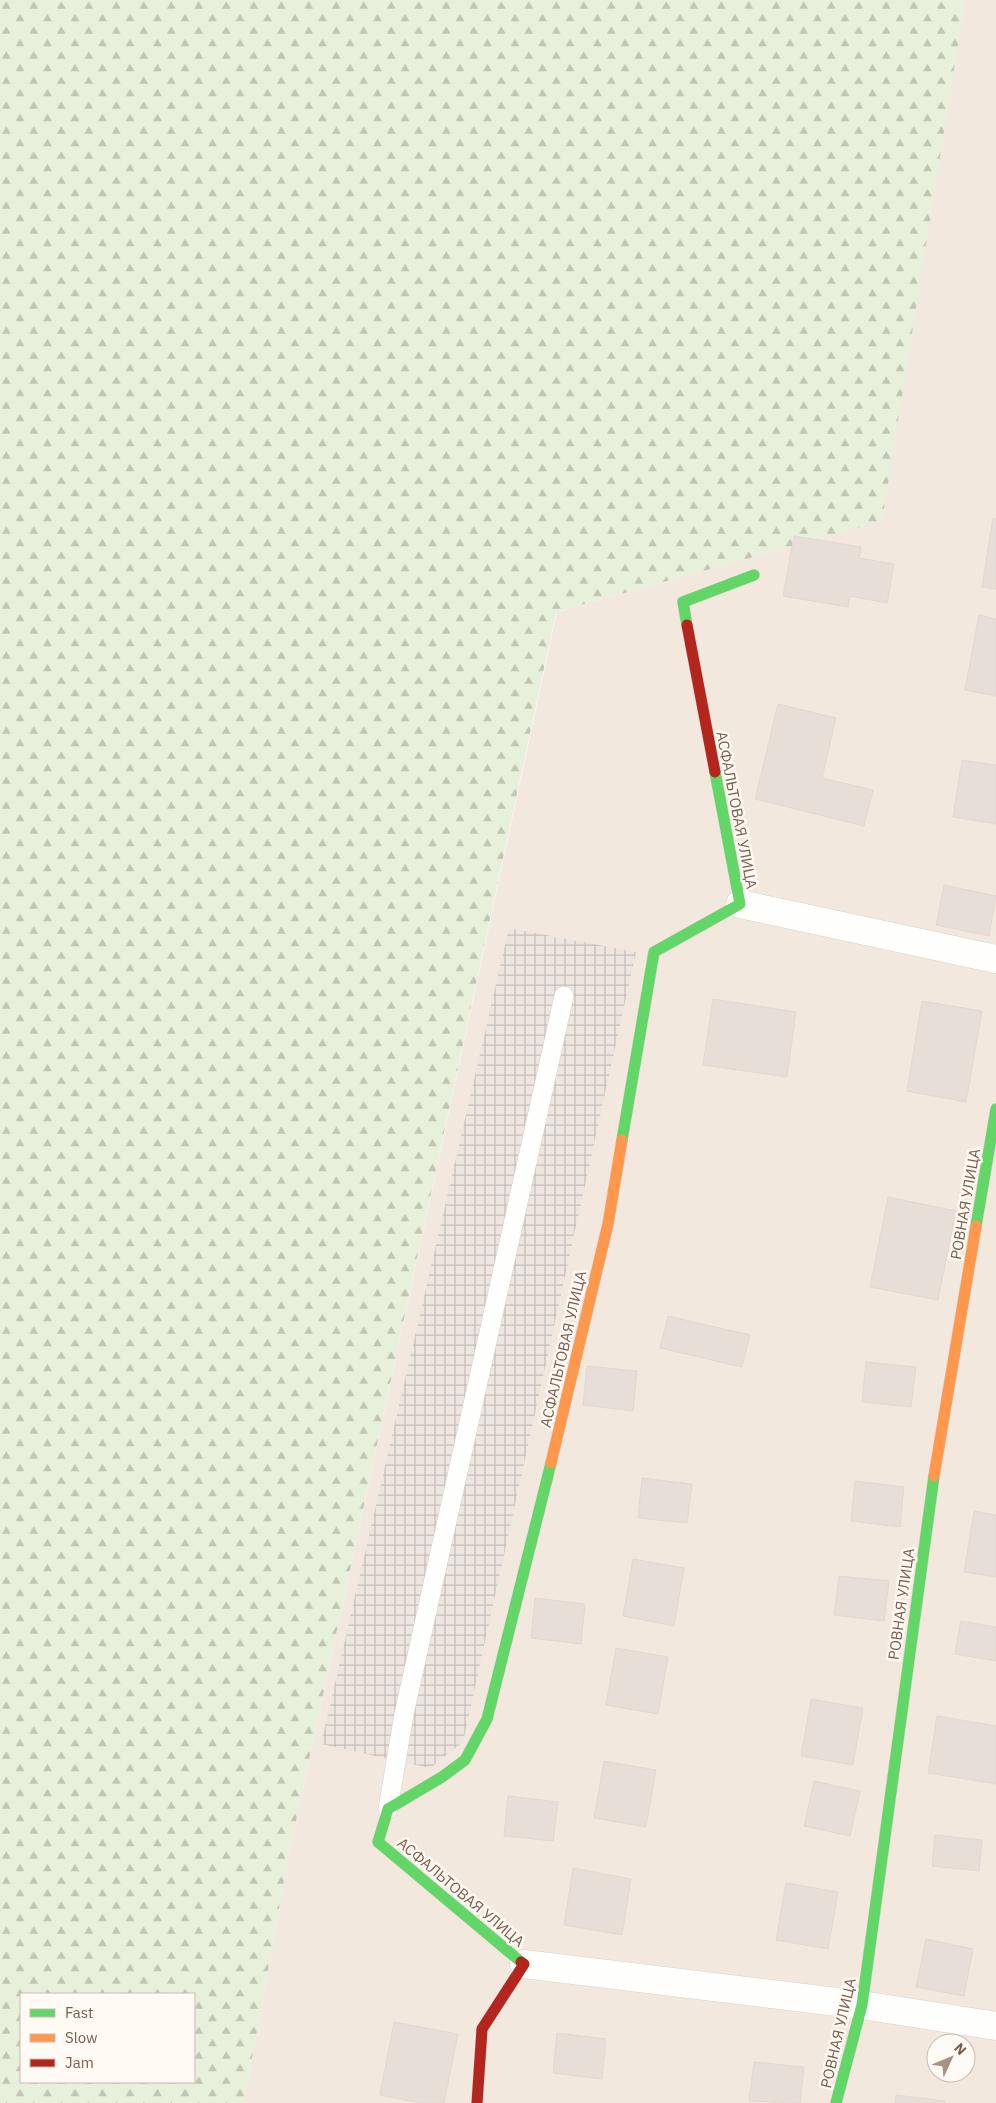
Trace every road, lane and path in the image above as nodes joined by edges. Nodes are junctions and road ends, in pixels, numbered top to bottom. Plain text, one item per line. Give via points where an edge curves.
1 (754, 575) dead end
2 (740, 904) junction
3 (996, 959) edge
4 (564, 996) dead end
5 (996, 1108) edge
6 (388, 1809) junction
7 (524, 1964) junction
8 (862, 2005) junction
9 (996, 2026) edge
10 (477, 2103) edge
11 (836, 2103) edge

1 - 2 street, АСФАЛЬТОВАЯ УЛИЦА via 683,602
2 - 3 street
2 - 6 street, АСФАЛЬТОВАЯ УЛИЦА via 654,952 608,1224 487,1719 465,1760
4 - 6 lane via 404,1714
5 - 8 street, РОВНАЯ УЛИЦА via 931,1494
6 - 7 street, АСФАЛЬТОВАЯ УЛИЦА via 378,1842
7 - 8 street
7 - 10 street, АСФАЛЬТОВАЯ УЛИЦА via 482,2029
8 - 9 street
8 - 11 street, РОВНАЯ УЛИЦА

